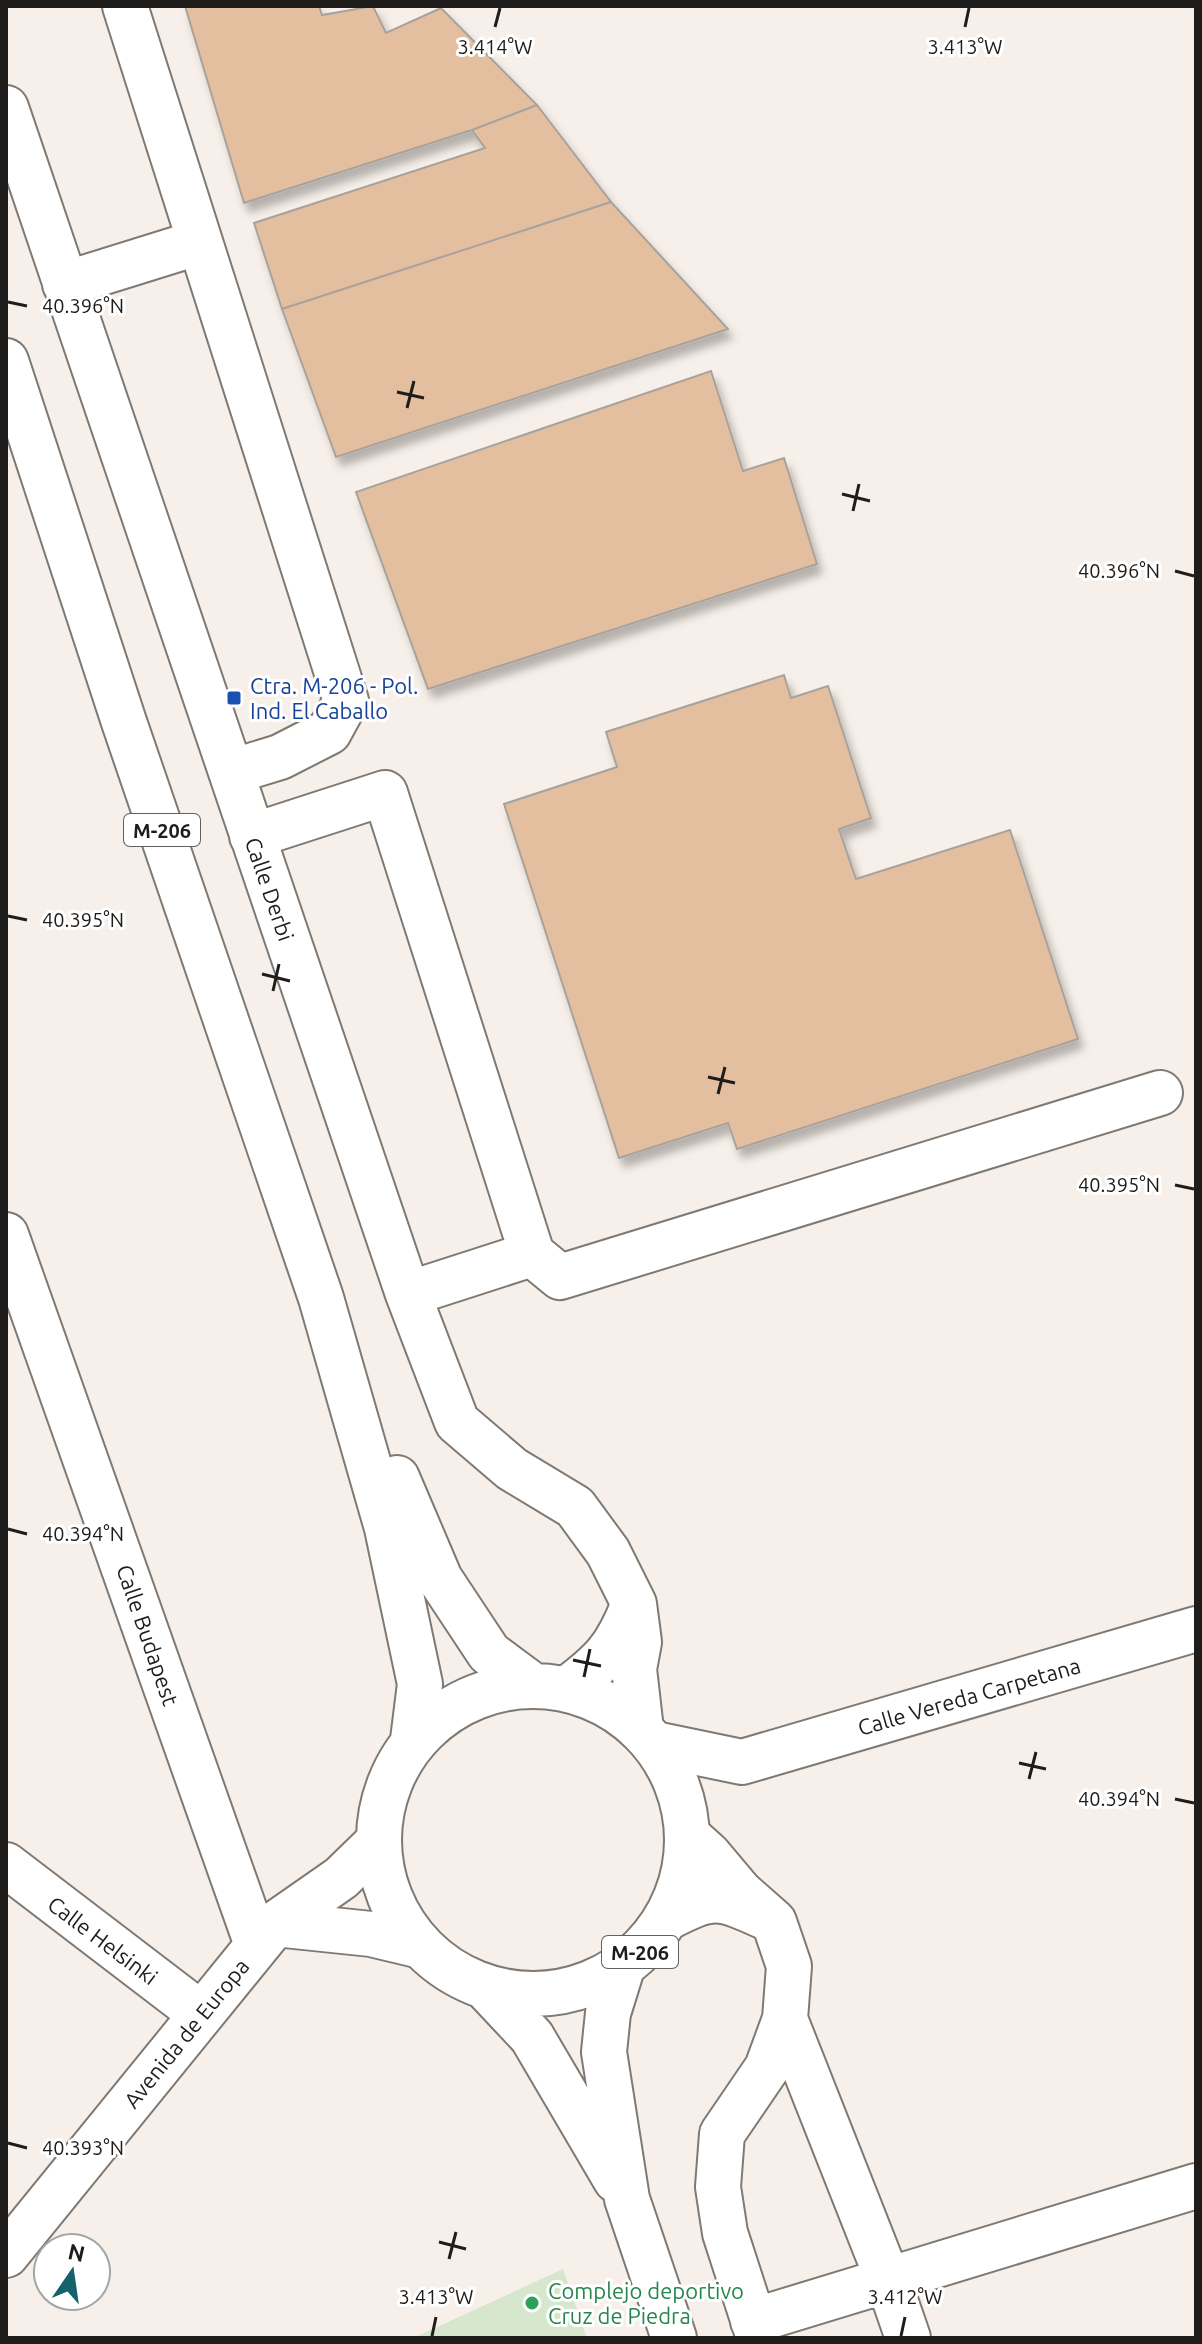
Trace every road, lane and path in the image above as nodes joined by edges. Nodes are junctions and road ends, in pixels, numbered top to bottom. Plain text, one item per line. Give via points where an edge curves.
1 (125, 6) edge
2 (6, 108) edge
3 (200, 242) junction
4 (65, 284) junction
5 (6, 361) edge
6 (231, 772) junction
7 (252, 836) junction
8 (1160, 1093) dead end
9 (6, 1235) edge
10 (532, 1254) junction
11 (408, 1294) junction
12 (321, 1298) junction
13 (634, 1604) junction
14 (1196, 1629) edge
15 (550, 1687) junction
16 (648, 1737) junction
17 (413, 1740) junction
18 (688, 1836) junction
19 (376, 1844) junction
20 (6, 1865) edge
21 (667, 1918) junction
22 (774, 1922) junction
23 (266, 1934) junction
24 (417, 1945) junction
25 (622, 1968) junction
26 (487, 1989) junction
27 (201, 2014) junction
28 (785, 2019) junction
29 (1196, 2186) edge
30 (627, 2199) junction
31 (6, 2255) edge
32 (888, 2280) junction
33 (756, 2329) edge
34 (674, 2338) edge
35 (908, 2338) edge

1 - 3 street
2 - 4 street, Calle Derbi
3 - 4 street
3 - 6 street via 346,701 329,732 280,757
4 - 6 street, Calle Derbi
5 - 12 street, M-206
6 - 7 street, Calle Derbi
7 - 10 street via 385,793
7 - 11 street, Calle Derbi
8 - 10 street via 560,1277
9 - 23 street, Calle Budapest
10 - 11 street
11 - 13 street, Calle Derbi via 457,1422 512,1469 575,1507 608,1552
12 - 15 street, M-206 via 440,1579 489,1653
12 - 17 street, M-206 via 394,1559 420,1684
13 - 15 street via 621,1636 600,1664
13 - 16 street, Calle Derbi via 639,1642 634,1669
14 - 16 street, Calle Vereda Carpetana via 742,1762
15 - 16 street, M-206 via 607,1704
15 - 17 street, M-206 via 467,1699
16 - 18 street, M-206 via 676,1779
17 - 19 street, M-206 via 393,1770 380,1806
18 - 21 street, M-206 via 684,1879
18 - 22 street
19 - 23 street, Avenida de Europa via 341,1878
19 - 24 street, M-206 via 388,1898
20 - 27 street, Calle Helsinki
21 - 22 street via 697,1903 727,1900
21 - 25 street, M-206
22 - 28 street via 789,1966
23 - 24 street via 371,1934
23 - 27 street, Avenida de Europa
24 - 26 street, M-206 via 449,1971
25 - 26 street, M-206 via 557,1994
25 - 30 street, M-206 via 608,2013 604,2052
26 - 30 street, M-206 via 532,2037
27 - 31 street, Avenida de Europa
28 - 32 street
28 - 33 street via 767,2068 722,2134 718,2187 725,2233
29 - 32 street
30 - 34 street, M-206
32 - 33 street
32 - 35 street

